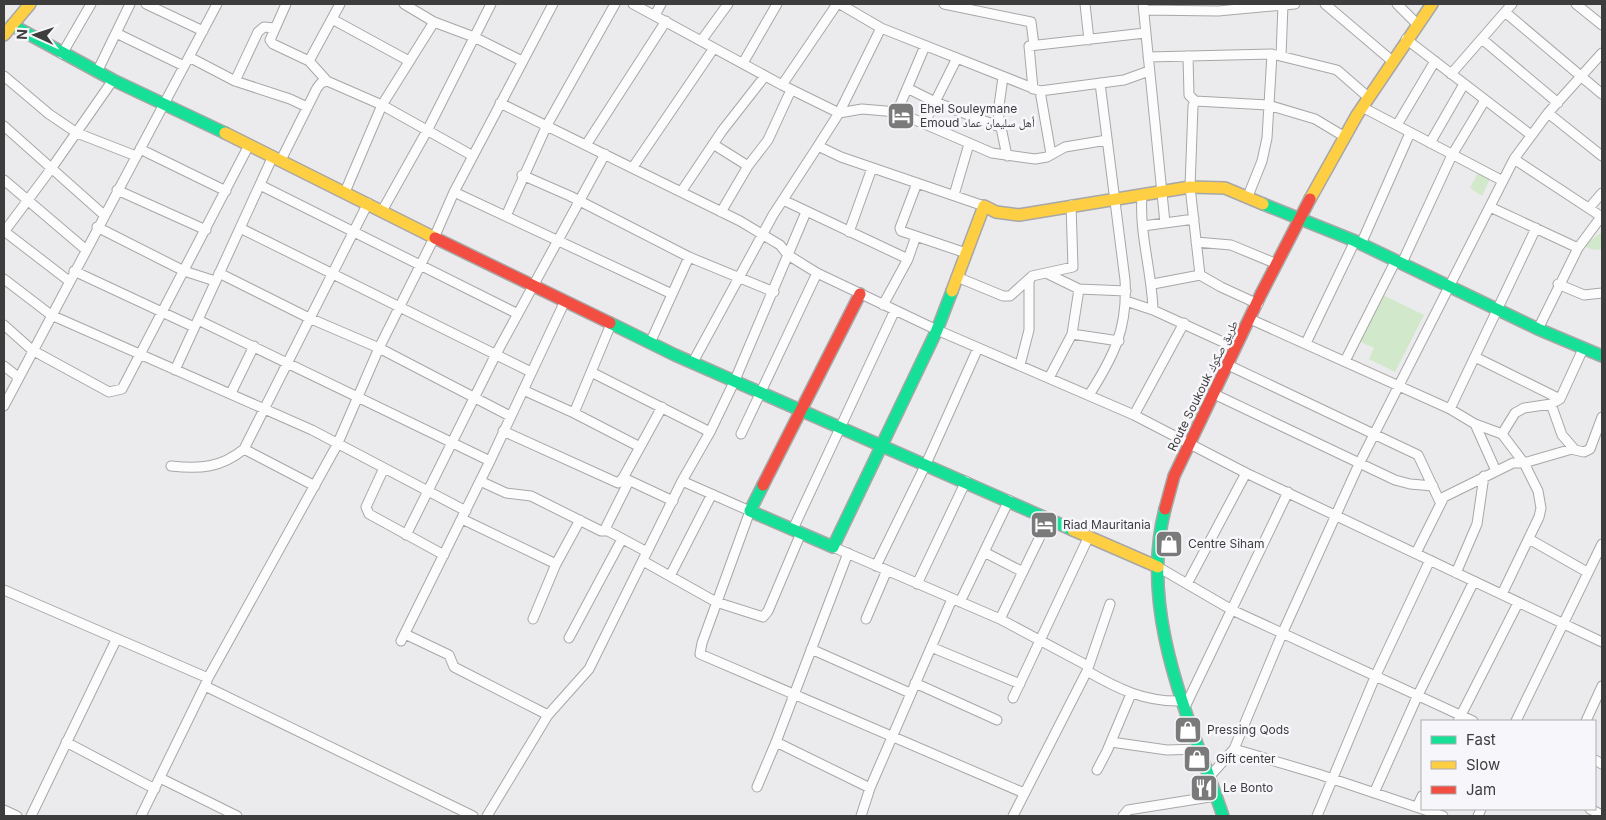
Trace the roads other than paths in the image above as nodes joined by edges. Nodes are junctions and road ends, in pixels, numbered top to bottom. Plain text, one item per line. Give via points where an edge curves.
1 (30, 4) edge
2 (91, 4) edge
3 (130, 4) edge
4 (146, 4) edge
5 (217, 4) edge
6 (286, 4) edge
7 (340, 4) edge
8 (404, 4) edge
9 (491, 4) edge
10 (553, 4) edge
11 (615, 4) edge
12 (633, 4) edge
13 (661, 4) edge
14 (728, 4) edge
15 (777, 4) edge
16 (839, 4) edge
17 (944, 4) edge
18 (1085, 4) edge
19 (1295, 4) edge
20 (1325, 4) edge
21 (1397, 4) edge
22 (1432, 4) edge
23 (1512, 4) edge
24 (1576, 4) edge
25 (1283, 5) junction
26 (1254, 6) edge
27 (1143, 7) edge
28 (1203, 8) edge
29 (1505, 12) junction
30 (654, 15) junction
31 (332, 19) junction
32 (666, 21) junction
33 (434, 22) junction
34 (1417, 24) junction
35 (12, 25) junction
36 (1602, 25) edge
37 (274, 28) junction
38 (882, 28) junction
39 (203, 31) junction
40 (116, 33) junction
41 (1145, 33) junction
42 (4, 34) edge
43 (474, 37) junction
44 (1482, 38) junction
45 (1406, 39) junction
46 (1089, 40) junction
47 (701, 41) junction
48 (1034, 45) junction
49 (925, 46) junction
50 (714, 48) junction
51 (1602, 53) edge
52 (62, 54) junction
53 (1277, 55) junction
54 (1188, 56) junction
55 (1148, 57) junction
56 (189, 58) junction
57 (957, 58) junction
58 (1391, 60) junction
59 (309, 61) junction
60 (409, 61) junction
61 (522, 61) junction
62 (1435, 62) junction
63 (743, 63) junction
64 (184, 66) junction
65 (1149, 71) junction
66 (97, 72) junction
67 (1452, 74) junction
68 (4, 76) edge
69 (765, 76) junction
70 (1581, 76) junction
71 (1003, 77) junction
72 (113, 80) junction
73 (235, 81) junction
74 (327, 81) junction
75 (1100, 83) junction
76 (1464, 84) junction
77 (782, 85) junction
78 (907, 88) junction
79 (791, 90) junction
80 (1037, 90) junction
81 (1602, 94) edge
82 (1485, 100) junction
83 (1195, 101) junction
84 (935, 102) junction
85 (1365, 102) junction
86 (500, 103) junction
87 (1558, 103) junction
88 (163, 104) junction
89 (1268, 104) junction
90 (382, 105) junction
91 (307, 107) junction
92 (897, 112) junction
93 (838, 113) junction
94 (1548, 113) junction
95 (924, 124) junction
96 (546, 125) junction
97 (4, 126) edge
98 (1397, 126) junction
99 (1000, 127) junction
100 (428, 129) junction
101 (77, 133) junction
102 (1410, 133) junction
103 (1531, 135) junction
104 (1345, 137) junction
105 (1107, 140) junction
106 (1430, 143) junction
107 (713, 144) junction
108 (969, 144) junction
109 (249, 145) junction
110 (586, 145) junction
111 (818, 146) junction
112 (138, 152) junction
113 (605, 154) junction
114 (1051, 154) junction
115 (1452, 155) junction
116 (473, 156) junction
117 (1007, 156) junction
118 (1602, 156) edge
119 (277, 158) junction
120 (1514, 159) junction
121 (748, 166) junction
122 (633, 167) junction
123 (872, 168) junction
124 (51, 169) junction
125 (522, 174) junction
126 (4, 180) edge
127 (1503, 182) junction
128 (918, 183) junction
129 (260, 185) junction
130 (1190, 187) junction
131 (117, 190) junction
132 (226, 191) junction
133 (345, 192) junction
134 (454, 192) junction
135 (681, 192) junction
136 (1163, 192) junction
137 (1602, 194) edge
138 (954, 195) junction
139 (1142, 195) junction
140 (1248, 196) junction
141 (1114, 199) junction
142 (580, 200) junction
143 (783, 200) junction
144 (27, 202) junction
145 (368, 203) junction
146 (1071, 205) junction
147 (984, 206) junction
148 (1490, 207) junction
149 (1589, 208) junction
150 (382, 211) junction
151 (721, 212) junction
152 (806, 212) junction
153 (104, 215) junction
154 (506, 216) junction
155 (1601, 217) edge
156 (1194, 219) junction
157 (1301, 219) junction
158 (1165, 223) junction
159 (1143, 226) junction
160 (97, 227) junction
161 (240, 228) junction
162 (1536, 228) junction
163 (206, 230) junction
164 (4, 231) edge
165 (849, 232) junction
166 (354, 233) junction
167 (762, 234) junction
168 (916, 236) junction
169 (434, 238) junction
170 (558, 240) junction
171 (1196, 242) junction
172 (1358, 243) junction
173 (1578, 248) junction
174 (85, 249) junction
175 (966, 253) junction
176 (788, 255) junction
177 (689, 257) junction
178 (908, 259) junction
179 (1399, 262) junction
180 (1277, 264) junction
181 (420, 266) junction
182 (184, 271) junction
183 (74, 272) junction
184 (817, 273) junction
185 (1046, 273) junction
186 (333, 274) junction
187 (1200, 275) junction
188 (1032, 276) junction
189 (217, 277) junction
190 (739, 277) junction
191 (958, 277) junction
192 (4, 279) edge
193 (68, 281) junction
194 (1152, 284) junction
195 (1558, 284) junction
196 (534, 285) junction
197 (1449, 286) junction
198 (1079, 289) junction
199 (1126, 290) junction
200 (774, 292) junction
201 (1602, 293) edge
202 (672, 294) junction
203 (860, 294) junction
204 (564, 301) junction
205 (1126, 301) junction
206 (883, 304) junction
207 (1258, 304) junction
208 (399, 307) junction
209 (1497, 309) junction
210 (895, 310) junction
211 (1153, 310) junction
212 (162, 313) junction
213 (518, 314) junction
214 (51, 315) junction
215 (309, 318) junction
216 (1250, 319) junction
217 (1184, 323) junction
218 (196, 324) junction
219 (611, 324) junction
220 (4, 326) edge
221 (1538, 329) junction
222 (937, 330) junction
223 (1072, 334) junction
224 (1119, 341) junction
225 (650, 343) junction
226 (1306, 343) junction
227 (254, 346) junction
228 (379, 348) junction
229 (978, 348) junction
230 (1236, 348) junction
231 (1583, 349) junction
232 (32, 350) junction
233 (496, 354) junction
234 (140, 355) junction
235 (1602, 356) edge
236 (1475, 357) junction
237 (1345, 361) junction
238 (286, 362) junction
239 (692, 362) junction
240 (1020, 365) junction
241 (1228, 365) junction
242 (4, 366) edge
243 (175, 370) junction
244 (531, 372) junction
245 (591, 372) junction
246 (18, 377) junction
247 (1049, 378) junction
248 (735, 380) junction
249 (1397, 386) junction
250 (523, 390) junction
251 (761, 392) junction
252 (231, 393) junction
253 (1214, 394) junction
254 (1089, 396) junction
255 (357, 397) junction
256 (1560, 399) junction
257 (475, 400) junction
258 (1551, 404) junction
259 (4, 406) edge
260 (662, 406) junction
261 (266, 408) junction
262 (801, 409) junction
263 (1450, 410) junction
264 (574, 412) junction
265 (510, 416) junction
266 (1134, 416) junction
267 (1602, 417) edge
268 (1475, 424) junction
269 (841, 426) junction
270 (503, 431) junction
271 (710, 432) junction
272 (741, 434) dead end
273 (1373, 434) junction
274 (1502, 434) junction
275 (452, 443) junction
276 (883, 444) junction
277 (1190, 444) junction
278 (337, 445) junction
279 (640, 447) junction
280 (244, 449) junction
281 (1572, 449) junction
282 (490, 461) junction
283 (1524, 463) junction
284 (926, 464) junction
285 (1359, 464) junction
286 (171, 466) dead end
287 (384, 468) junction
288 (1496, 471) junction
289 (1246, 473) junction
290 (1484, 476) junction
291 (626, 480) junction
292 (480, 481) junction
293 (682, 481) junction
294 (966, 481) junction
295 (315, 486) junction
296 (1433, 486) junction
297 (427, 492) junction
298 (1288, 492) junction
299 (712, 494) junction
300 (1009, 500) junction
301 (673, 501) junction
302 (1440, 502) junction
303 (750, 511) junction
304 (1336, 514) junction
305 (464, 515) junction
306 (1049, 518) junction
307 (580, 520) junction
308 (608, 531) junction
309 (797, 531) junction
310 (406, 535) junction
311 (1089, 536) junction
312 (622, 539) junction
313 (1529, 539) junction
314 (1602, 544) edge
315 (833, 547) junction
316 (647, 552) junction
317 (984, 552) junction
318 (848, 553) junction
319 (1416, 553) junction
320 (444, 555) junction
321 (1430, 560) junction
322 (643, 561) junction
323 (556, 564) junction
324 (876, 566) junction
325 (1158, 567) junction
326 (887, 570) junction
327 (1023, 572) junction
328 (1588, 572) junction
329 (1456, 573) junction
330 (670, 576) junction
331 (1474, 582) junction
332 (917, 584) junction
333 (1187, 584) junction
334 (4, 590) edge
335 (1502, 594) junction
336 (956, 600) junction
337 (716, 602) junction
338 (1518, 603) junction
339 (1110, 604) dead end
340 (1232, 610) junction
341 (533, 619) dead end
342 (866, 619) dead end
343 (1000, 619) junction
344 (1562, 623) junction
345 (1282, 634) junction
346 (569, 638) dead end
347 (116, 640) junction
348 (1042, 640) junction
349 (1602, 642) edge
350 (931, 647) junction
351 (811, 649) junction
352 (1088, 668) junction
353 (1374, 677) junction
354 (206, 682) junction
355 (915, 683) junction
356 (1020, 684) junction
357 (1602, 686) edge
358 (794, 694) junction
359 (910, 694) junction
360 (1131, 694) junction
361 (1418, 697) junction
362 (1013, 698) dead end
363 (1183, 705) junction
364 (1598, 706) edge
365 (548, 715) junction
366 (1460, 718) edge
367 (997, 720) dead end
368 (1516, 720) edge
369 (1587, 720) edge
370 (892, 737) junction
371 (66, 742) junction
372 (776, 742) junction
373 (1111, 742) junction
374 (1200, 749) junction
375 (1234, 749) junction
376 (1097, 770) dead end
377 (1210, 776) junction
378 (160, 778) junction
379 (1332, 778) junction
380 (757, 787) dead end
381 (870, 788) junction
382 (155, 789) junction
383 (1374, 793) junction
384 (1024, 794) junction
385 (1216, 796) junction
386 (1421, 798) edge
387 (1417, 807) junction
388 (1421, 808) edge
389 (4, 810) edge
390 (1426, 810) edge
391 (16, 816) edge
392 (31, 816) edge
393 (142, 816) edge
394 (237, 816) edge
395 (473, 816) edge
396 (487, 816) edge
397 (861, 816) edge
398 (1013, 816) edge
399 (1123, 816) edge
400 (1223, 816) edge
401 (1317, 816) edge
402 (1443, 816) edge

1 - 35 street
2 - 52 street
3 - 40 street
4 - 39 street
5 - 39 street
6 - 37 street
7 - 31 street
8 - 33 street
9 - 43 street
10 - 61 street
11 - 96 street
12 - 30 street
13 - 30 street
14 - 47 street
15 - 63 street
16 - 38 street
16 - 77 street
17 - 48 street via 1031,22
18 - 46 street
19 - 25 street
20 - 58 street
21 - 34 street
22 - 34 street, Route Soukouk طريق صكوك
23 - 29 street
24 - 36 street
25 - 26 street
25 - 53 street
26 - 28 street
27 - 28 street
27 - 41 street
29 - 44 street
29 - 70 street
30 - 32 street
31 - 59 street
31 - 60 street
32 - 47 street
32 - 110 street
33 - 43 street
33 - 60 street
34 - 45 street, Route Soukouk طريق صكوك
35 - 42 street
35 - 52 street
37 - 59 street via 270,40 273,44
37 - 73 street via 264,27 258,32
38 - 49 street
38 - 93 street
39 - 56 street
40 - 64 street
40 - 66 street
41 - 46 street
41 - 55 street
43 - 61 street
43 - 100 street
44 - 67 street
44 - 87 street
45 - 58 street, Route Soukouk طريق صكوك
45 - 62 street
46 - 48 street
47 - 50 street
48 - 80 street via 1029,48
49 - 57 street
49 - 78 street
50 - 63 street
50 - 122 street
51 - 70 street
52 - 66 street
53 - 54 street
53 - 85 street via 1337,70
53 - 89 street
54 - 55 street
54 - 83 street via 1189,95
55 - 65 street
56 - 64 street
56 - 73 street
57 - 71 street
57 - 84 street
58 - 85 street, Route Soukouk طريق صكوك
59 - 74 street
60 - 90 street
61 - 86 street
62 - 67 street
62 - 98 street
63 - 69 street
64 - 88 street
65 - 75 street via 1128,80
65 - 136 street
66 - 72 street
67 - 76 street
68 - 101 street
69 - 77 street
69 - 107 street
70 - 81 street
70 - 87 street
71 - 80 street
71 - 99 street via 998,113
72 - 88 street
72 - 101 street
73 - 91 street
74 - 90 street
74 - 91 street via 321,83
75 - 80 street
75 - 105 street
76 - 82 street
76 - 106 street
77 - 79 street
78 - 84 street
78 - 92 street
79 - 93 street
79 - 121 street via 768,140
80 - 114 street
82 - 103 street
82 - 115 street
83 - 89 street
83 - 130 street
84 - 95 street
84 - 99 street
85 - 98 street
85 - 104 street, Route Soukouk طريق صكوك
86 - 96 street
86 - 116 street
87 - 94 street
88 - 109 street
88 - 112 street
89 - 104 street via 1315,119
89 - 140 street via 1266,146
90 - 100 street
90 - 133 street
91 - 119 street
92 - 93 street via 862,109
92 - 95 street
93 - 111 street
94 - 103 street
94 - 118 street
95 - 108 street
96 - 110 street
96 - 125 street
97 - 124 street
98 - 102 street
99 - 117 street
100 - 116 street
100 - 150 street
101 - 112 street
101 - 124 street
102 - 106 street
102 - 172 street
103 - 120 street
104 - 157 street, Route Soukouk طريق صكوك
105 - 114 street via 1065,147
105 - 141 street
106 - 115 street
107 - 121 street
107 - 135 street
108 - 117 street
108 - 138 street
109 - 119 street
109 - 132 street
110 - 113 street
111 - 123 street
111 - 143 street
112 - 131 street
112 - 132 street
113 - 122 street
113 - 142 street
114 - 117 street via 1035,159
115 - 127 street
115 - 179 street
116 - 134 street
119 - 129 street
119 - 133 street
120 - 127 street
120 - 149 street
121 - 151 street
122 - 135 street
123 - 128 street
123 - 165 street
124 - 144 street
124 - 153 street
125 - 142 street
125 - 154 street
126 - 144 street
127 - 148 street
128 - 138 street
128 - 168 street via 900,228
129 - 161 street
129 - 166 street
130 - 136 street
130 - 140 street via 1213,186
130 - 156 street
131 - 153 street
131 - 163 street
132 - 163 street
133 - 145 street
134 - 154 street
134 - 169 street
135 - 151 street
136 - 139 street
136 - 158 street
137 - 149 street
138 - 147 street
139 - 141 street
139 - 159 street
140 - 157 street
141 - 146 street
141 - 199 street
142 - 170 street
142 - 177 street
143 - 152 street
143 - 167 street
144 - 164 street
144 - 174 street
145 - 150 street
145 - 166 street
146 - 147 street via 1019,215 996,212
146 - 185 street via 1073,267
147 - 175 street
148 - 162 street
148 - 197 street
149 - 155 street
150 - 169 street
151 - 167 street
152 - 165 street
152 - 176 street
153 - 160 street
154 - 170 street
155 - 173 street
156 - 158 street
156 - 171 street
157 - 172 street
157 - 180 street, Route Soukouk طريق صكوك
158 - 159 street
159 - 194 street
160 - 174 street
160 - 182 street
161 - 186 street
161 - 189 street
162 - 173 street
162 - 209 street
163 - 182 street
164 - 193 street
165 - 178 street
166 - 181 street
166 - 186 street
167 - 176 street via 780,245
167 - 190 street
168 - 175 street
168 - 178 street
169 - 181 street
169 - 196 street
170 - 196 street
170 - 202 street
171 - 180 street via 1231,245
171 - 187 street
172 - 179 street
172 - 226 street
173 - 195 street
174 - 183 street
175 - 191 street
176 - 184 street
176 - 200 street
177 - 190 street
177 - 202 street
178 - 206 street
179 - 197 street
179 - 237 street
180 - 207 street, Route Soukouk طريق صكوك
181 - 208 street
181 - 213 street
182 - 189 street
182 - 212 street
183 - 193 street
183 - 212 street
184 - 203 street
184 - 251 street
185 - 188 street
185 - 198 street
186 - 208 street
186 - 215 street
187 - 194 street
187 - 207 street
188 - 191 street via 1010,296
188 - 240 street via 1028,287 1029,330
189 - 215 street
189 - 218 street
190 - 200 street
190 - 239 street
191 - 222 street
192 - 214 street
193 - 214 street
194 - 211 street
195 - 201 street via 1584,295
195 - 221 street
196 - 204 street
196 - 213 street
197 - 209 street
197 - 249 street
198 - 199 street
198 - 223 street
199 - 205 street
200 - 248 street
202 - 225 street
203 - 206 street
203 - 262 street
204 - 219 street
204 - 244 street
205 - 211 street
205 - 224 street
206 - 210 street
207 - 216 street, Route Soukouk طريق صكوك
208 - 228 street
208 - 233 street
209 - 221 street
209 - 236 street
210 - 222 street
210 - 269 street
211 - 217 street
212 - 218 street
212 - 234 street
213 - 233 street
214 - 232 street
214 - 234 street
215 - 228 street
215 - 238 street
216 - 226 street
216 - 230 street, Route Soukouk طريق صكوك
217 - 230 street
217 - 266 street
218 - 227 street
218 - 243 street
219 - 225 street
219 - 245 street
220 - 232 street
221 - 231 street
222 - 229 street
222 - 276 street
223 - 224 street
223 - 247 street
224 - 254 street
225 - 239 street
226 - 237 street
227 - 238 street
227 - 252 street
228 - 255 street
228 - 257 street
229 - 240 street
229 - 284 street
230 - 241 street, Route Soukouk طريق صكوك
231 - 235 street
231 - 256 street
232 - 234 street via 109,392 122,389
232 - 246 street
233 - 244 street
233 - 257 street
234 - 243 street
236 - 256 street
236 - 263 street
237 - 249 street
238 - 255 street
238 - 261 street
239 - 248 street
240 - 247 street
241 - 253 street, Route Soukouk طريق صكوك
241 - 273 street
242 - 246 street
243 - 252 street
244 - 250 street
245 - 260 street
245 - 264 street
246 - 259 street
247 - 254 street
248 - 251 street
248 - 271 street
249 - 263 street
249 - 273 street
250 - 264 street
250 - 265 street
251 - 262 street
251 - 272 street
252 - 261 street
253 - 277 street, Route Soukouk طريق صكوك
253 - 285 street
254 - 266 street
255 - 275 street
255 - 278 street
256 - 258 street
257 - 265 street
257 - 275 street
258 - 274 street via 1515,412
258 - 281 street via 1562,435
260 - 271 street
260 - 279 street
261 - 278 street
261 - 280 street
262 - 269 street
262 - 303 street
263 - 268 street
264 - 279 street
265 - 270 street
266 - 277 street
267 - 281 street via 1590,450
268 - 274 street
268 - 288 street
269 - 276 street
269 - 309 street
270 - 282 street
270 - 291 street via 613,482
271 - 293 street
273 - 285 street
273 - 296 street via 1420,456
274 - 283 street
275 - 282 street
275 - 297 street
276 - 284 street
276 - 315 street
277 - 289 street
277 - 325 street, Route Soukouk طريق صكوك via 1167,497
278 - 287 street
278 - 295 street
279 - 291 street
280 - 286 street via 231,460 209,466
280 - 295 street
281 - 283 street
282 - 292 street
283 - 288 street via 1513,463
283 - 313 street via 1535,483 1541,508
284 - 294 street
284 - 324 street
285 - 296 street via 1395,480
285 - 304 street
287 - 297 street
287 - 310 street via 366,511
288 - 290 street
289 - 298 street
289 - 333 street
290 - 302 street
290 - 329 street via 1477,524
291 - 301 street
291 - 308 street via 606,524
292 - 305 street
292 - 307 street via 506,493 531,496
293 - 299 street
293 - 301 street
294 - 300 street
294 - 332 street
295 - 354 street
296 - 302 street
297 - 305 street
297 - 310 street
298 - 304 street
298 - 340 street
299 - 303 street
299 - 330 street
300 - 306 street
300 - 317 street
301 - 316 street
302 - 319 street
303 - 309 street
303 - 337 street
304 - 319 street
304 - 345 street
305 - 320 street
305 - 323 street
306 - 311 street
306 - 327 street
307 - 308 street via 601,531
307 - 323 street
308 - 312 street
309 - 315 street
309 - 337 street via 763,617
310 - 320 street
311 - 325 street
311 - 348 street
312 - 316 street
312 - 346 street
313 - 328 street
313 - 335 street
314 - 328 street
315 - 318 street
316 - 322 street
317 - 327 street
317 - 336 street
318 - 324 street
318 - 351 street
319 - 321 street
320 - 365 street via 403,637 449,655 454,668
321 - 329 street
321 - 353 street
322 - 330 street
322 - 365 street via 589,669
323 - 341 street
324 - 326 street
325 - 333 street
325 - 363 street, Route Soukouk طريق صكوك via 1160,617 1167,655
326 - 332 street
326 - 342 street
327 - 343 street
328 - 344 street
329 - 331 street
330 - 337 street
331 - 335 street
331 - 361 street
332 - 336 street
333 - 340 street
334 - 347 street
335 - 338 street
336 - 343 street
336 - 350 street
337 - 358 street via 700,654
338 - 344 street
338 - 366 street
339 - 352 street
340 - 345 street
340 - 363 street
343 - 348 street
344 - 349 street
344 - 368 street
345 - 353 street
345 - 375 street
347 - 354 street via 152,653
347 - 371 street
348 - 352 street
348 - 356 street
350 - 355 street
350 - 356 street
351 - 358 street
351 - 359 street
352 - 360 street
352 - 384 street
353 - 361 street
353 - 379 street
354 - 378 street
354 - 395 street
355 - 359 street
355 - 367 street
356 - 362 street
357 - 364 street
358 - 370 street
358 - 372 street
359 - 370 street
360 - 363 street
360 - 373 street
361 - 366 street
361 - 383 street
363 - 374 street, Route Soukouk طريق صكوك
364 - 369 street
365 - 396 street
370 - 381 street
370 - 384 street
371 - 382 street
371 - 392 street
372 - 380 street
372 - 381 street
373 - 374 street via 1167,750
373 - 376 street
374 - 377 street, Route Soukouk طريق صكوك
375 - 377 street
375 - 379 street
377 - 385 street, Route Soukouk طريق صكوك
378 - 382 street
378 - 394 street
379 - 383 street
379 - 401 street
381 - 397 street
382 - 393 street
383 - 387 street
384 - 398 street
385 - 399 street via 1128,810
385 - 400 street, Route Soukouk طريق صكوك
386 - 387 street
387 - 388 street
389 - 391 street
390 - 402 street

